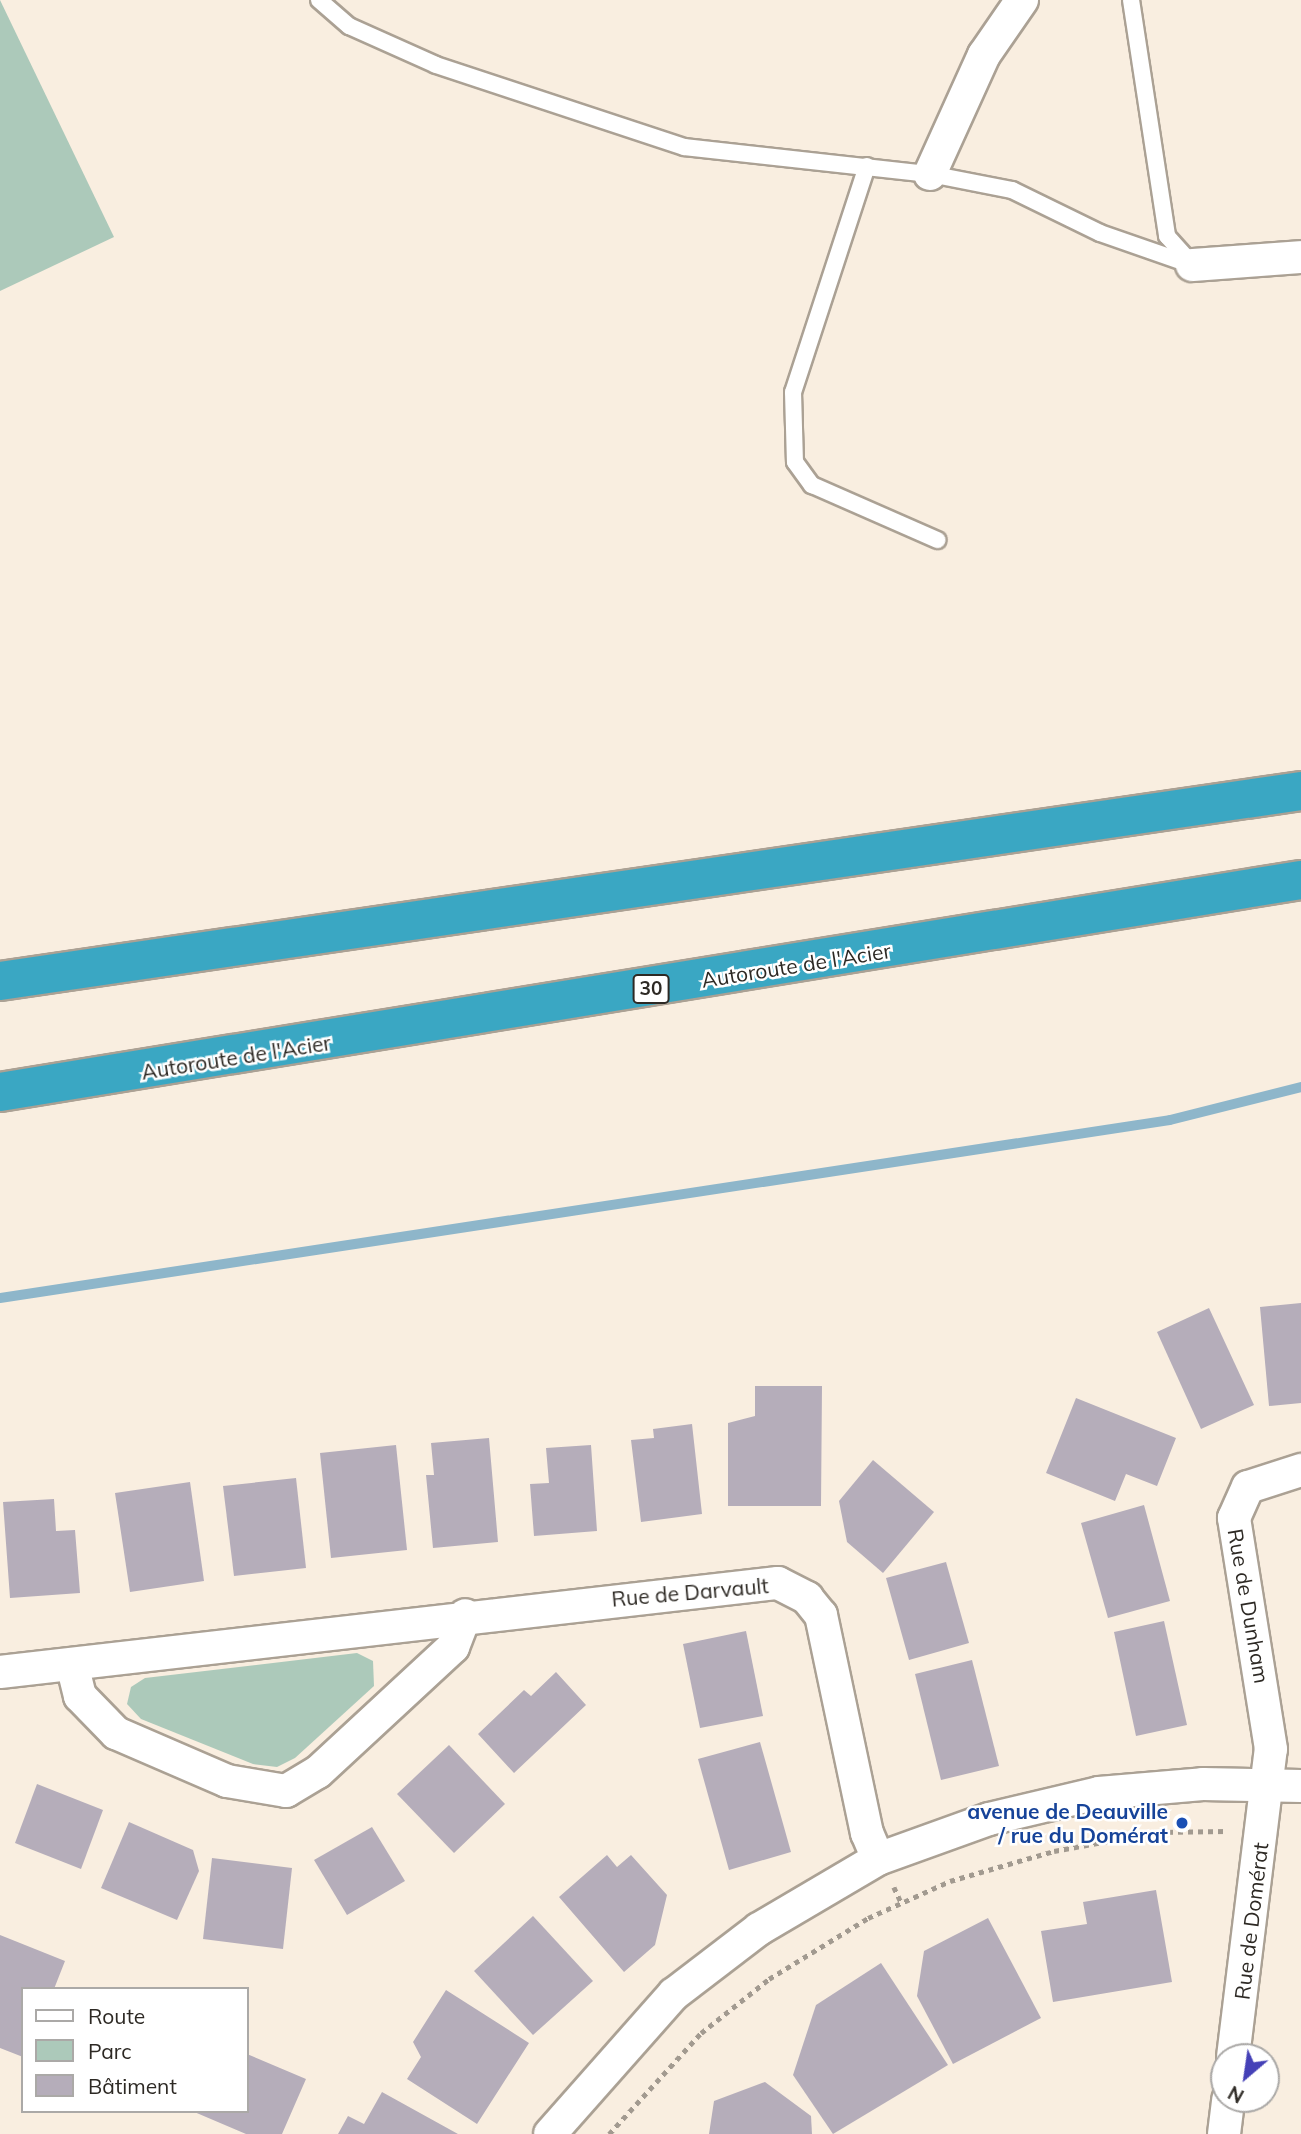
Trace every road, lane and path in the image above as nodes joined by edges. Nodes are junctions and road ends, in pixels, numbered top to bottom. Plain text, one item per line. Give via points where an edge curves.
1 (320, 0) edge
2 (1022, 0) edge
3 (1131, 0) edge
4 (867, 166) junction
5 (930, 174) junction
6 (1301, 257) edge
7 (1192, 265) junction
8 (937, 540) dead end
9 (1301, 791) edge
10 (1301, 880) edge
11 (0, 981) edge
12 (0, 1093) edge
13 (1301, 1470) edge
14 (465, 1615) junction
15 (72, 1664) junction
16 (0, 1672) edge
17 (1267, 1784) junction
18 (1301, 1786) edge
19 (1222, 1831) dead end
20 (878, 1859) junction
21 (893, 1886) dead end
22 (901, 1902) junction
23 (1235, 2043) edge
24 (1226, 2113) edge
25 (550, 2134) edge
26 (609, 2134) edge
27 (1224, 2134) edge

1 - 4 lane via 349,26 436,65 684,147
2 - 5 street via 984,55
3 - 7 lane via 1167,236
4 - 5 lane
4 - 8 lane via 793,392 795,462 812,485
5 - 7 lane via 1012,190 1100,233
6 - 7 street
9 - 11 highway
10 - 12 highway, Autoroute de l'Acier / 30
13 - 17 street, Rue de Dunham via 1248,1487 1234,1518 1271,1726
14 - 15 street, Rue de Darvault
14 - 15 street via 453,1647 318,1772 286,1791 227,1781 116,1733 80,1696
14 - 20 street, Rue de Darvault via 766,1582 798,1591 815,1605 824,1624 867,1833
15 - 16 street, Rue de Darvault
17 - 18 street
17 - 20 street via 1099,1793 989,1819
17 - 23 street, Rue de Domérat
19 - 22 path via 1158,1832 1054,1851
20 - 25 street via 759,1929 674,1994 602,2068
21 - 22 path
22 - 26 path via 759,1987 701,2033
24 - 27 street

